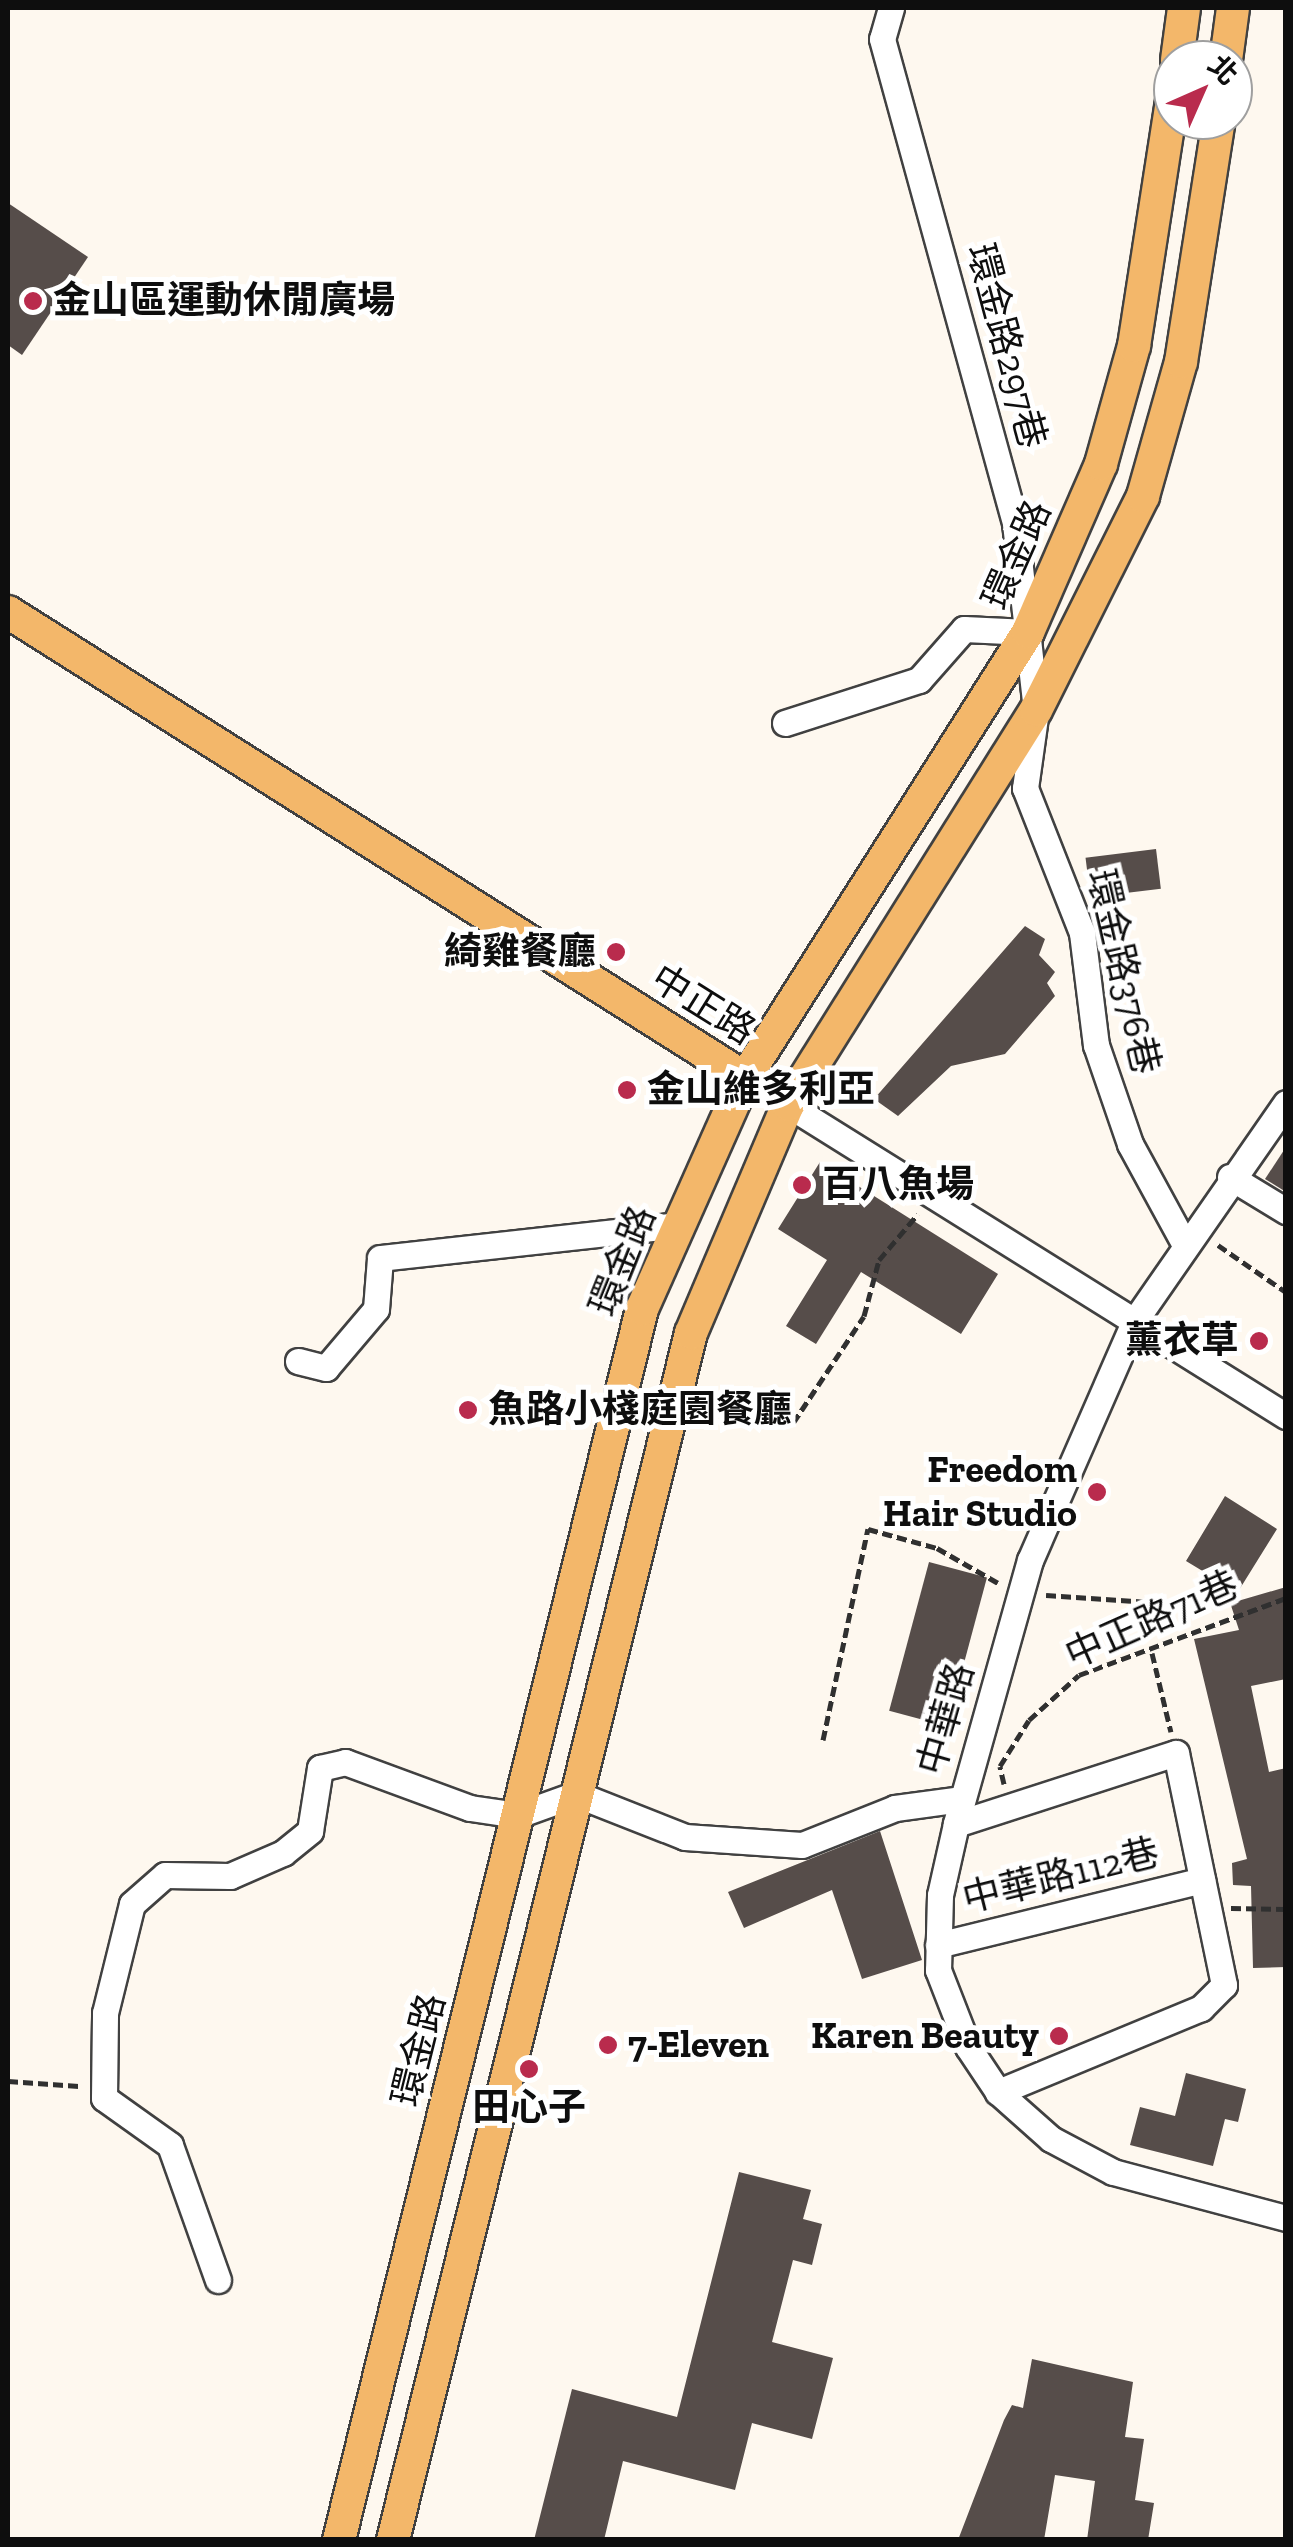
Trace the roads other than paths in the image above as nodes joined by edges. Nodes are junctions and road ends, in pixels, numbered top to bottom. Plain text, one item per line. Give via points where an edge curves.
1 (892, 8) edge
2 (1177, 8) edge
3 (1233, 8) edge
4 (1177, 40) edge
5 (1229, 40) edge
6 (1166, 140) edge
7 (1216, 140) edge
8 (14, 624) edge
9 (1028, 632) junction
10 (1036, 710) junction
11 (785, 723) dead end
12 (744, 1078) junction
13 (1286, 1102) edge
14 (788, 1105) junction
15 (1230, 1177) junction
16 (1286, 1211) edge
17 (680, 1225) junction
18 (1190, 1236) junction
19 (1135, 1320) junction
20 (298, 1361) dead end
21 (1286, 1416) edge
22 (576, 1794) junction
23 (959, 1812) junction
24 (518, 1814) junction
25 (1202, 1880) junction
26 (938, 1945) junction
27 (998, 2092) junction
28 (1286, 2218) edge
29 (218, 2280) dead end
30 (339, 2540) edge
31 (394, 2540) edge

1 - 9 street, 環金路297巷 via 882,39 1014,523
2 - 4 main road
3 - 5 main road
6 - 9 main road, 環金路 via 1134,346 1101,464
7 - 10 main road via 1181,362 1143,496
8 - 12 main road, 中正路 via 131,690
9 - 10 street, 環金路297巷
9 - 11 street via 964,629 919,680
9 - 12 main road, 環金路
10 - 14 main road
10 - 18 street, 環金路376巷 via 1025,788 1082,933 1096,1045 1130,1144
12 - 14 street, 中正路
12 - 17 main road, 環金路
13 - 15 street, 中華路
14 - 19 street, 中正路
14 - 22 main road via 691,1333
15 - 16 street
15 - 18 street, 中華路
17 - 20 street via 380,1258 376,1309 326,1368
17 - 24 main road, 環金路 via 642,1310
18 - 19 street, 中華路
19 - 21 street, 中正路
19 - 23 street, 中華路 via 1021,1593
22 - 23 street via 684,1837 802,1845 895,1808
22 - 24 street
22 - 31 main road
23 - 25 street via 1008,1807 1176,1753
23 - 26 street, 中華路
24 - 29 street via 470,1808 345,1762 320,1768 310,1831 283,1853 230,1876 165,1875 132,1904 104,2014 100,2088 170,2145
24 - 30 main road, 環金路
25 - 26 street, 中華路112巷
25 - 27 street via 1224,1985 1201,2008
26 - 27 street, 中華路 via 938,1970 968,2047
27 - 28 street, 中華路 via 1050,2139 1113,2172

